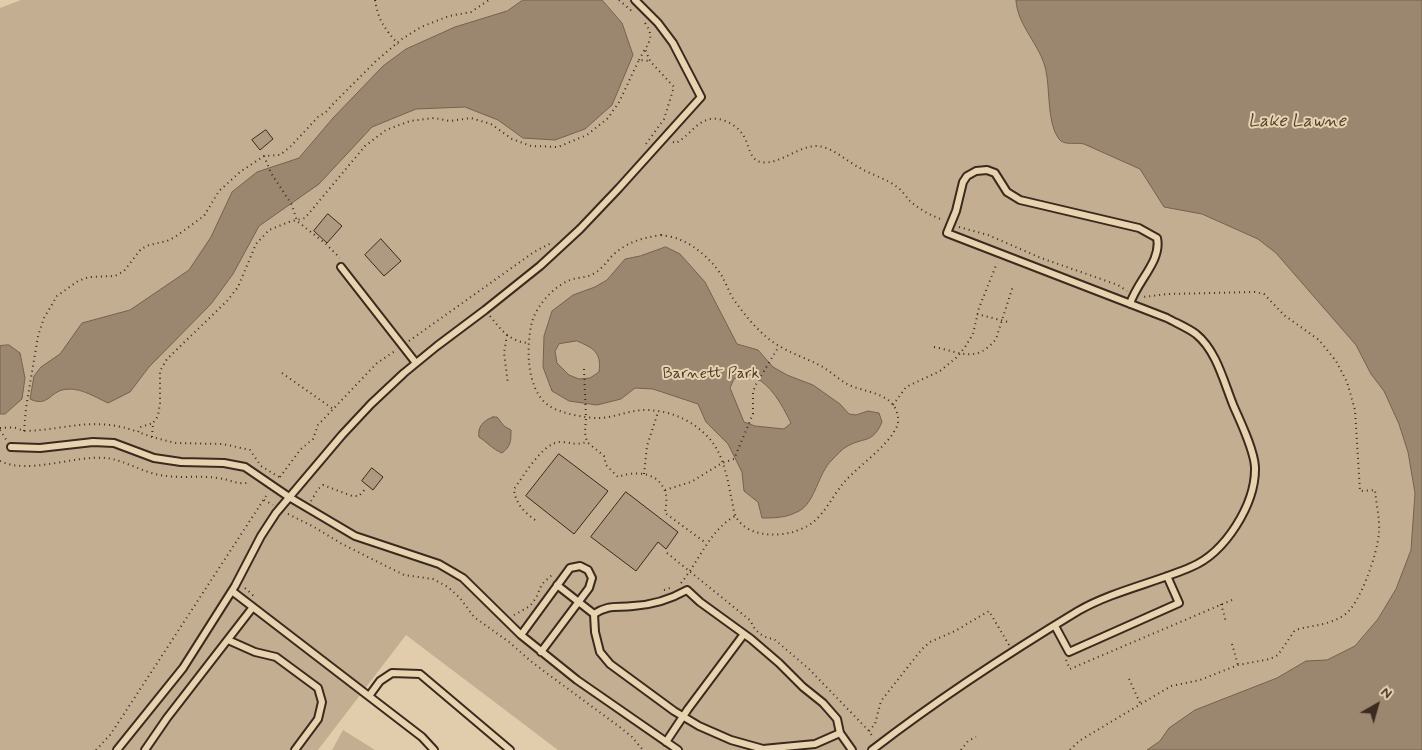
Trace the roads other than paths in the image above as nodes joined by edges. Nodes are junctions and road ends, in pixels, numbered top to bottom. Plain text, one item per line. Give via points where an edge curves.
1 (635, 0) edge
2 (342, 264) road end
3 (1130, 304) junction
4 (416, 363) junction
5 (11, 447) road end
6 (289, 496) junction
7 (1167, 576) junction
8 (557, 586) junction
9 (232, 591) junction
10 (578, 602) junction
11 (253, 607) junction
12 (594, 614) junction
13 (1055, 626) junction
14 (744, 634) junction
15 (520, 635) junction
16 (228, 640) junction
17 (541, 652) junction
18 (369, 696) junction
19 (683, 716) junction
20 (840, 733) junction
21 (666, 742) junction
22 (851, 748) edge
23 (875, 748) edge
24 (117, 750) edge
25 (145, 750) edge
26 (295, 750) edge
27 (434, 750) edge
28 (510, 750) edge
29 (678, 750) edge

1 - 4 lane via 673,43 701,97 580,229 540,266
2 - 4 lane
3 - 3 lane via 1155,258 1159,247 1157,238 1139,228 1020,200 1007,192 995,173 987,170 967,176 947,233
3 - 7 lane via 1167,318 1196,334 1210,350 1247,436 1255,467 1251,494 1237,525 1221,545 1193,567
4 - 6 lane via 371,404
5 - 6 lane via 114,443 154,458 245,467
6 - 9 lane via 261,536
6 - 15 lane via 355,536 439,564 463,578
7 - 13 lane via 1089,606
7 - 13 lane via 1178,603 1069,652
8 - 10 lane
8 - 10 lane via 570,568 580,566 588,570 592,578 589,588
8 - 15 lane
9 - 11 lane
9 - 24 lane via 183,668
10 - 12 lane
10 - 17 lane
11 - 16 lane
11 - 18 lane
12 - 14 lane via 606,607 634,606 687,590
12 - 19 lane via 600,652 610,664
13 - 23 lane via 954,689
14 - 19 lane
14 - 20 lane via 823,703 837,719
15 - 17 lane
16 - 25 lane
16 - 26 lane via 276,657 318,688 322,702 318,719
17 - 21 lane
18 - 27 lane
18 - 28 lane via 392,672 420,674
19 - 20 lane via 731,740 763,749 814,744
19 - 21 lane
20 - 22 lane
21 - 29 lane

